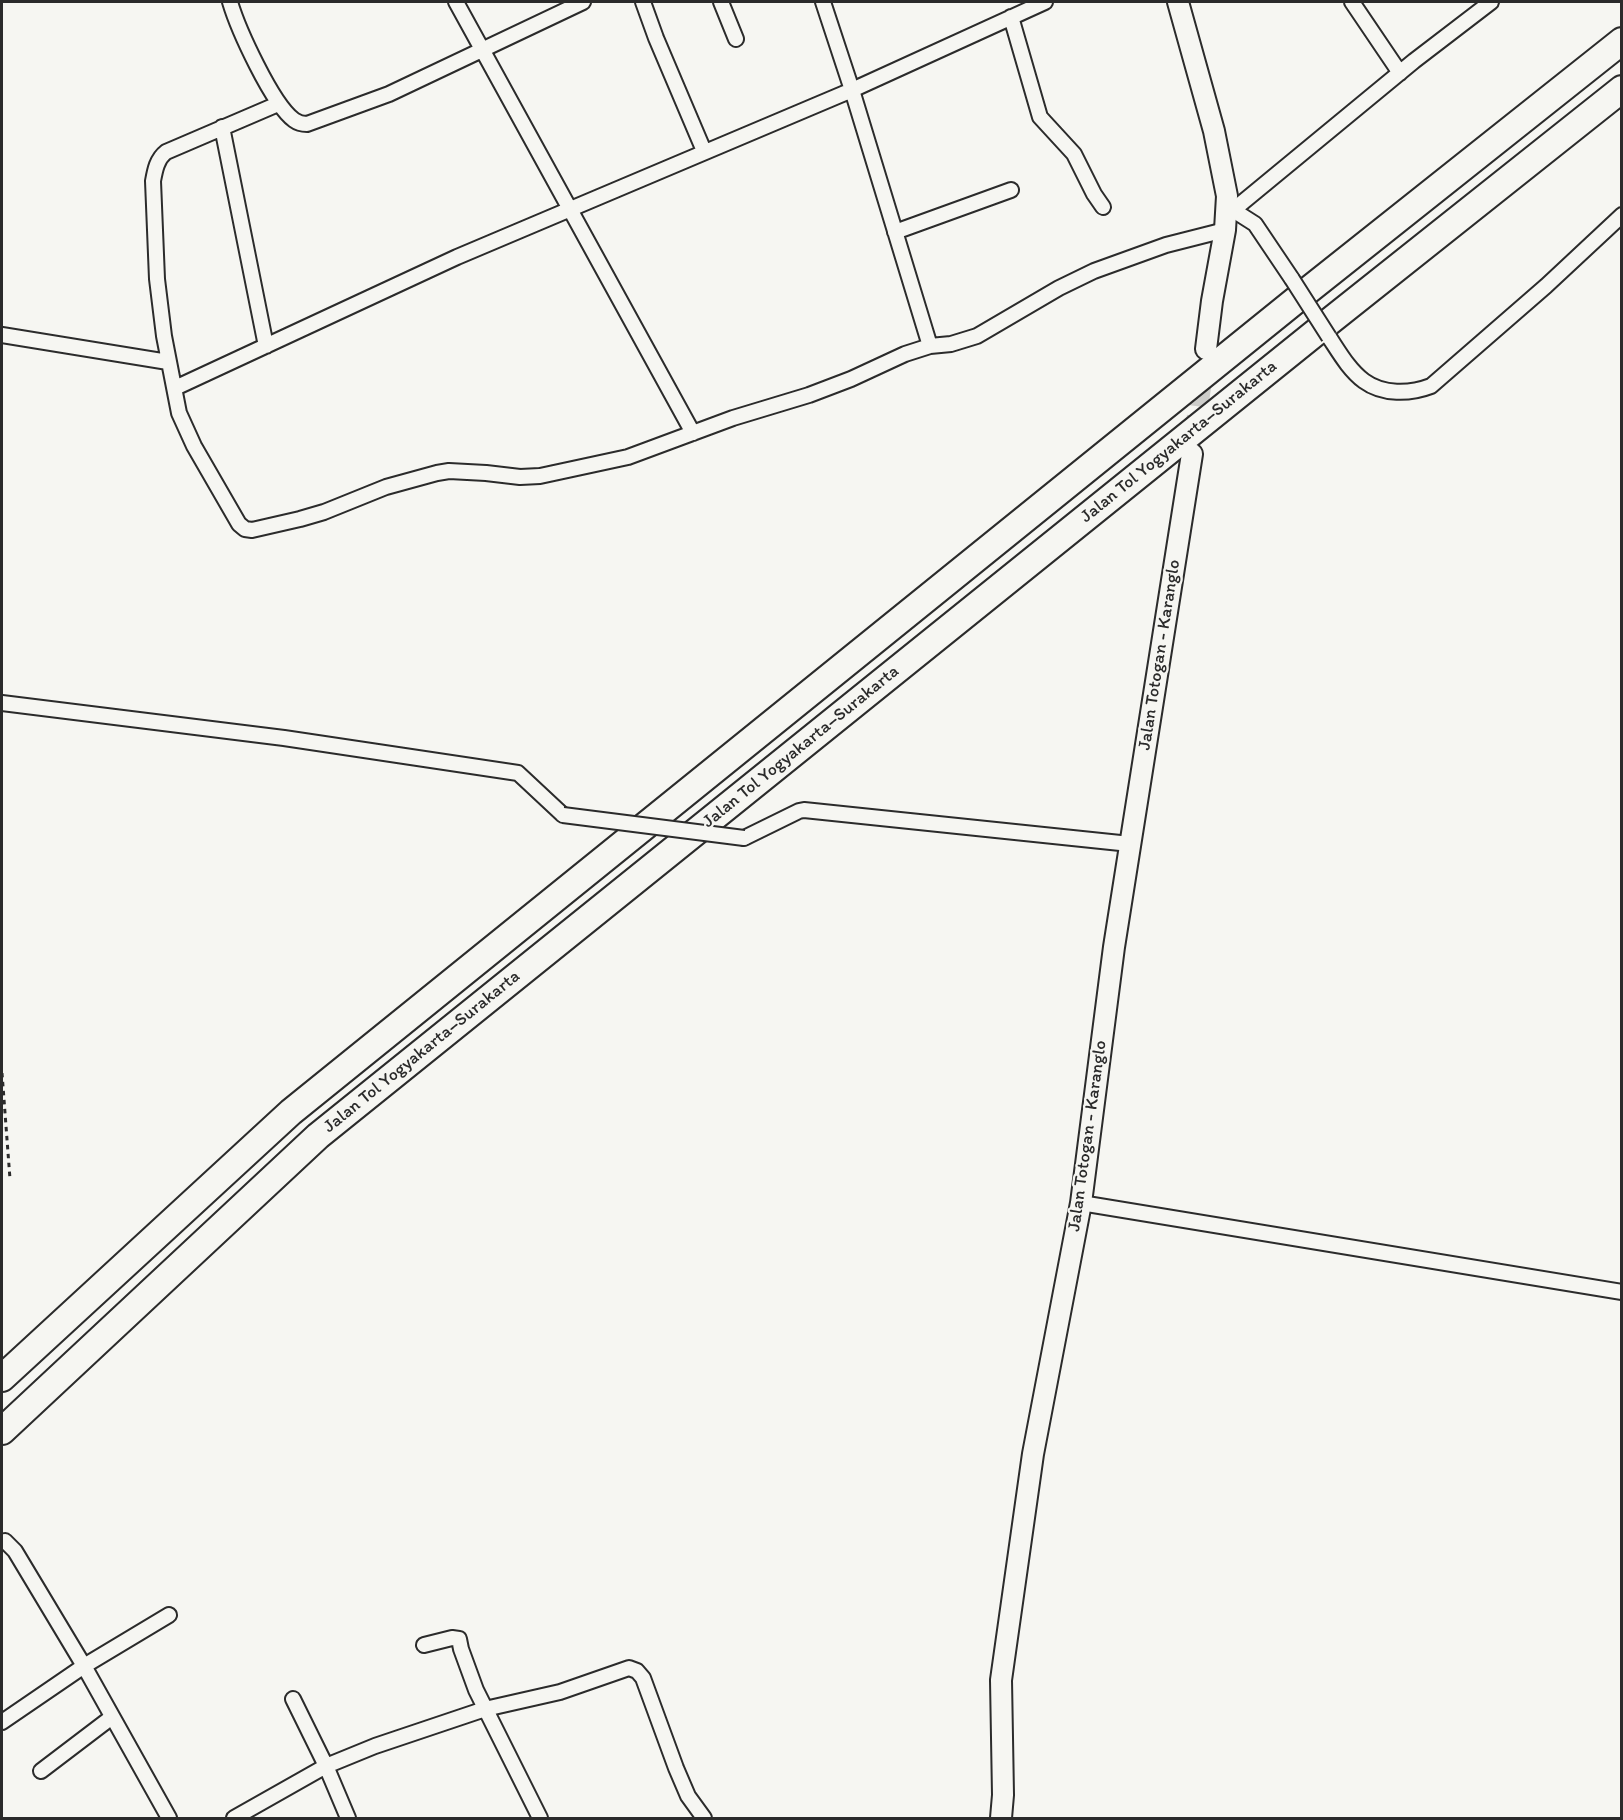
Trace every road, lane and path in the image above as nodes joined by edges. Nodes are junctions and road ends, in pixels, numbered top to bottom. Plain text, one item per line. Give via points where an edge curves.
1 (230, 2) edge
2 (456, 2) edge
3 (583, 2) edge
4 (643, 2) edge
5 (721, 2) edge
6 (823, 2) edge
7 (1045, 2) edge
8 (1178, 2) edge
9 (1352, 2) edge
10 (1491, 2) edge
11 (1011, 17) junction
12 (736, 39) dead end
13 (1622, 42) edge
14 (482, 51) junction
15 (1400, 73) junction
16 (1622, 88) edge
17 (852, 90) junction
18 (278, 104) junction
19 (222, 127) junction
20 (704, 151) junction
21 (1011, 190) dead end
22 (1103, 207) dead end
23 (569, 210) junction
24 (1622, 215) edge
25 (1228, 218) junction
26 (895, 232) junction
27 (2, 335) edge
28 (266, 346) junction
29 (930, 346) junction
30 (1206, 349) tunnel mouth
31 (168, 362) junction
32 (175, 388) junction
33 (693, 433) junction
34 (1192, 454) tunnel mouth
35 (2, 703) edge
36 (1130, 844) junction
37 (2, 1073) edge
38 (10, 1179) dead end
39 (1081, 1203) junction
40 (1622, 1292) edge
41 (2, 1378) edge
42 (8, 1424) edge
43 (2, 1542) edge
44 (169, 1615) dead end
45 (424, 1645) dead end
46 (84, 1666) junction
47 (293, 1699) dead end
48 (485, 1709) junction
49 (112, 1717) junction
50 (2, 1722) edge
51 (326, 1766) junction
52 (41, 1771) dead end
53 (169, 1818) edge
54 (234, 1818) edge
55 (348, 1818) edge
56 (540, 1818) edge
57 (704, 1818) edge
58 (1001, 1818) edge

1 - 18 street
2 - 14 street
3 - 14 street
4 - 20 street
5 - 12 street
6 - 17 street
7 - 11 street
8 - 25 main road via 1214,131
9 - 15 street
10 - 15 street
11 - 17 street
11 - 22 street via 1040,117 1074,154
13 - 41 highway, Jalan Tol Yogyakarta–Surakarta via 1296,300 291,1112
14 - 18 street via 389,94 307,124 295,121
14 - 23 street
15 - 25 street
16 - 42 highway, Jalan Tol Yogyakarta–Surakarta via 318,1136
17 - 20 street
17 - 26 street
18 - 19 street
19 - 28 street
19 - 31 street via 166,152 154,170 157,279
20 - 23 street
21 - 26 street
23 - 28 street
23 - 33 street
24 - 25 street, bridge via 1431,386 1405,392 1389,391 1364,381 1346,362 1255,224
25 - 29 street via 1105,266 976,336
25 - 30 main road
26 - 29 street
27 - 31 street
28 - 32 street
29 - 33 street via 809,395
31 - 32 street
32 - 33 street via 179,413 194,446 245,530 324,512 386,487 437,473 540,476 628,457
34 - 36 main road, Jalan Totogan - Karanglo
35 - 36 street, bridge via 284,738 518,773 563,815 744,838 804,810
36 - 39 main road, Jalan Totogan - Karanglo
37 - 38 path
39 - 40 street
39 - 58 main road, Jalan Totogan - Karanglo via 1033,1454 1001,1680
43 - 46 street via 15,1551
44 - 46 street
45 - 48 street via 459,1639
46 - 49 street
46 - 50 street
47 - 51 street
48 - 51 street
48 - 56 street
48 - 57 street via 560,1692 629,1668 637,1671 647,1687 688,1797
49 - 52 street
49 - 53 street
51 - 54 street
51 - 55 street

